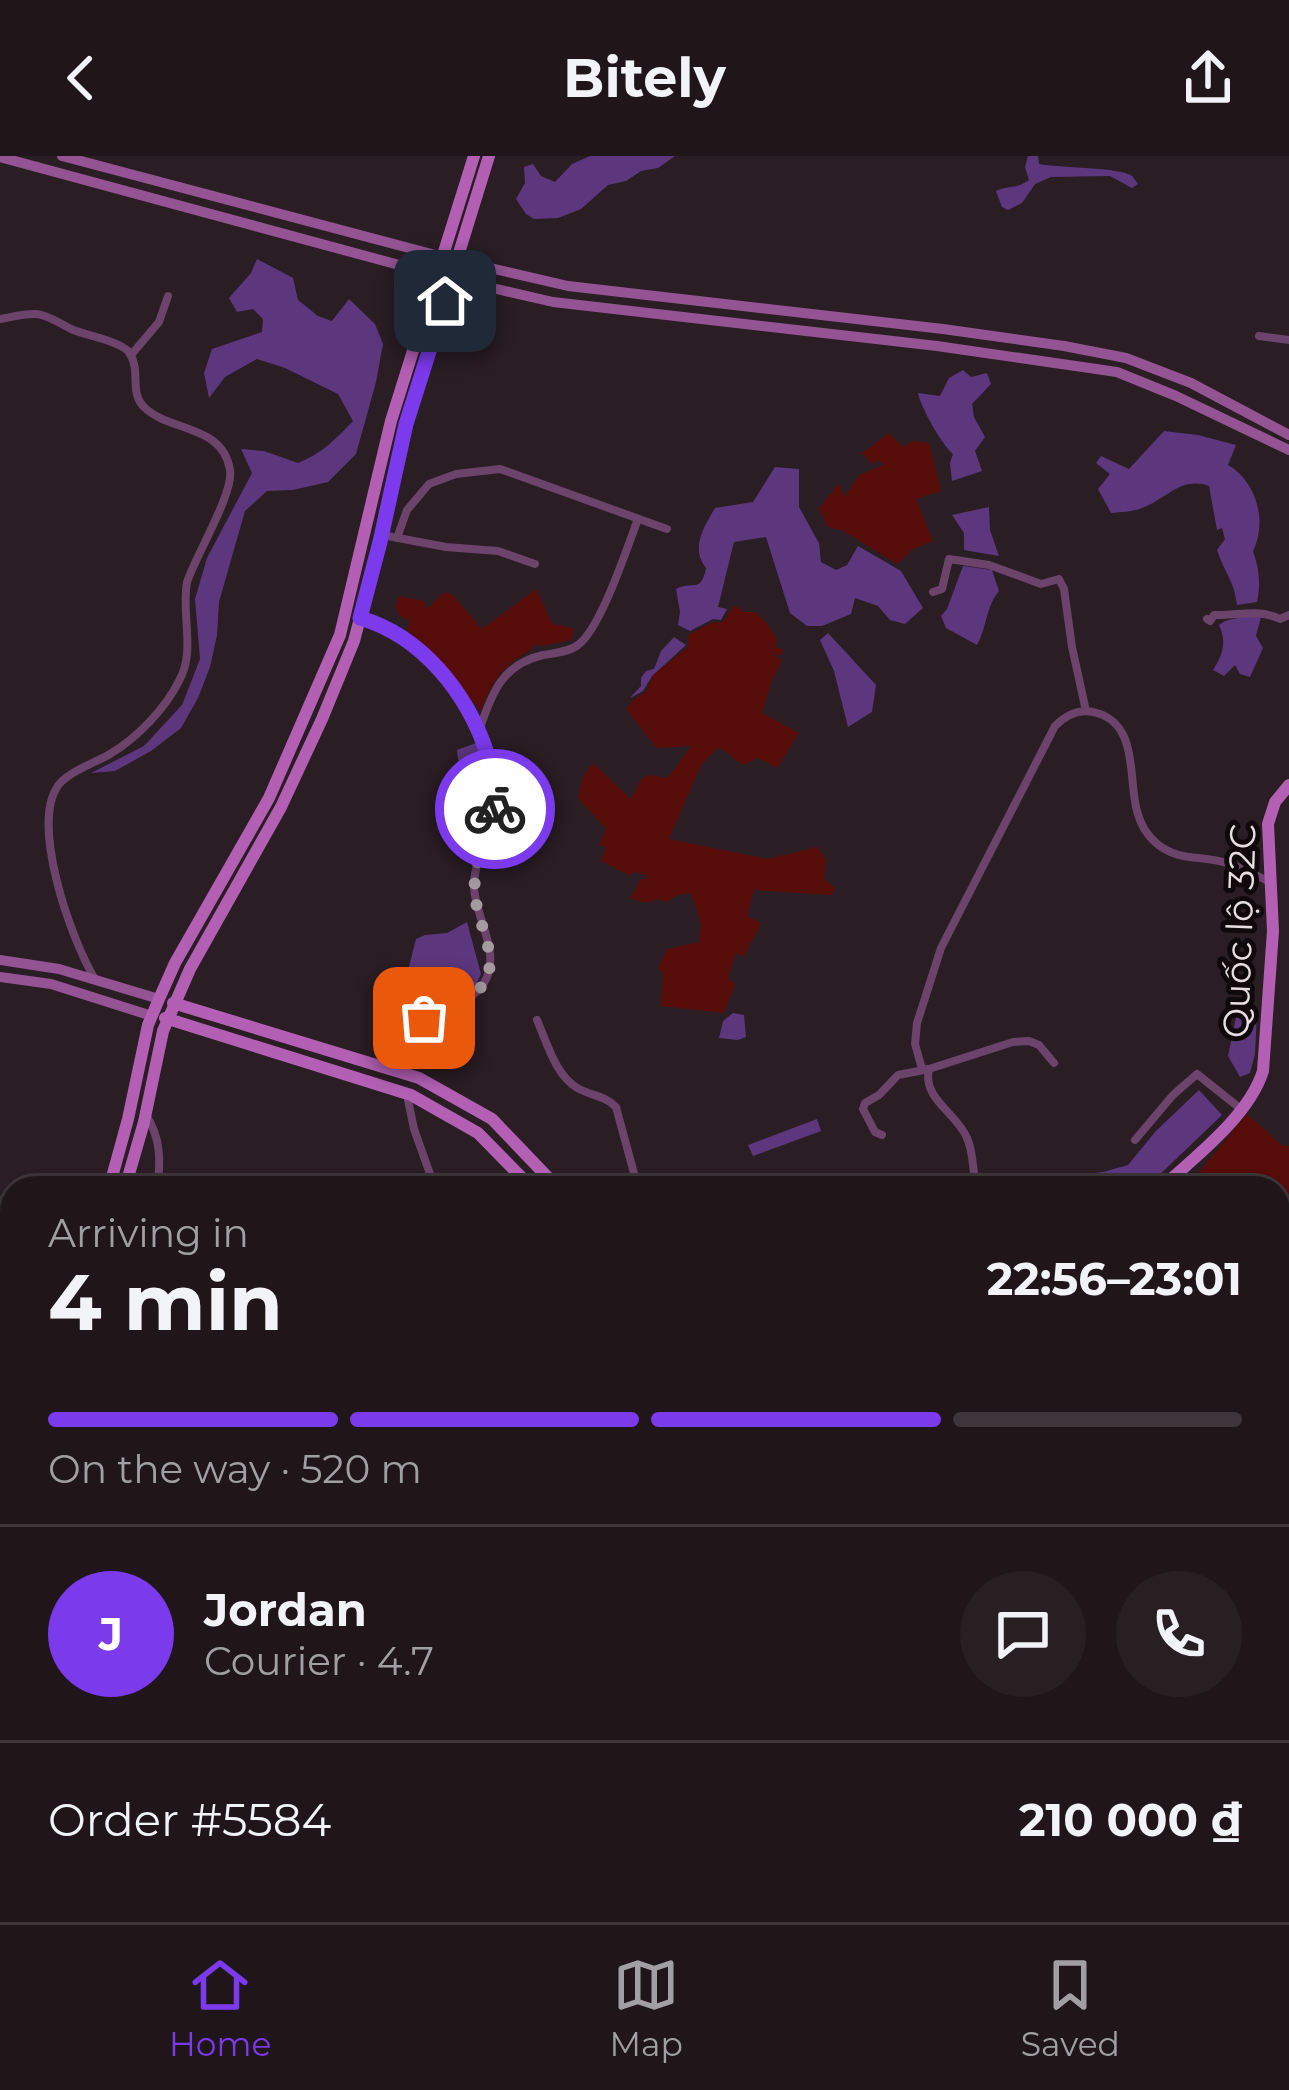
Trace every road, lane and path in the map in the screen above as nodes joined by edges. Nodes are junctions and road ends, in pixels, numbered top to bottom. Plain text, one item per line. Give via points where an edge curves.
1 (62, 156) edge
2 (473, 156) edge
3 (489, 156) edge
4 (0, 157) edge
5 (450, 259) junction
6 (444, 277) junction
7 (168, 296) dead end
8 (0, 319) edge
9 (943, 329) junction
10 (1259, 335) dead end
11 (1289, 340) edge
12 (938, 346) junction
13 (131, 355) junction
14 (1289, 435) edge
15 (1289, 450) edge
16 (638, 519) junction
17 (667, 529) dead end
18 (382, 535) junction
19 (398, 538) junction
20 (535, 564) dead end
21 (933, 592) dead end
22 (1289, 615) edge
23 (360, 618) junction
24 (1207, 620) dead end
25 (1086, 711) junction
26 (479, 729) junction
27 (1289, 785) edge
28 (1270, 881) junction
29 (0, 960) edge
30 (0, 976) edge
31 (96, 980) junction
32 (159, 999) junction
33 (175, 1004) junction
34 (152, 1016) junction
35 (168, 1019) junction
36 (537, 1020) dead end
37 (1054, 1063) dead end
38 (929, 1069) junction
39 (400, 1072) junction
40 (407, 1093) junction
41 (855, 1093) dead end
42 (865, 1103) junction
43 (1241, 1109) junction
44 (146, 1113) junction
45 (882, 1135) dead end
46 (1135, 1140) dead end
47 (112, 1176) edge
48 (128, 1176) edge
49 (158, 1176) edge
50 (431, 1176) edge
51 (520, 1176) edge
52 (547, 1176) edge
53 (635, 1176) edge
54 (973, 1176) edge
55 (1174, 1176) edge

1 - 5 main road
2 - 5 main road
3 - 5 main road
4 - 6 main road
5 - 6 main road
5 - 9 main road via 568,286
6 - 12 main road via 553,302
6 - 18 main road
6 - 32 main road via 391,422 340,635 268,798
7 - 13 street via 159,322
8 - 13 street via 50,317
9 - 12 main road
9 - 14 main road via 1126,358
10 - 11 street
12 - 15 main road via 1117,371
13 - 31 street via 141,405 215,443 231,479 187,582 180,681 139,733 67,776 50,800 59,887
16 - 17 street
16 - 19 street via 500,469 429,484 407,510
16 - 26 street via 587,636 507,672
18 - 19 street
18 - 23 main road
19 - 20 street
21 - 25 street via 942,589 949,560 1041,584 1059,579
22 - 24 street via 1248,611
23 - 26 street via 403,636 429,659
23 - 33 main road via 281,807
25 - 28 street via 1120,729 1137,812 1158,845
25 - 38 street via 1055,726 940,948 917,1023 916,1053
26 - 39 street via 497,787 475,877 489,971 475,994 415,1026
27 - 28 main road, Quốc lộ 32C via 1268,818
28 - 43 main road, Quốc lộ 32C via 1265,1063
29 - 31 main road
30 - 34 main road
31 - 32 main road
32 - 33 main road
32 - 34 main road
33 - 35 main road
33 - 39 main road
34 - 35 main road
34 - 47 main road
35 - 40 main road
35 - 44 main road
36 - 53 street via 567,1080 616,1107
37 - 38 street via 1020,1040
38 - 42 street via 898,1075
38 - 54 street via 934,1096 969,1142
39 - 52 main road via 493,1119
40 - 50 street
40 - 51 main road via 478,1133
41 - 42 street
42 - 45 street
43 - 46 street via 1197,1074
43 - 55 main road, Quốc lộ 32C
44 - 48 main road
44 - 49 street via 160,1149

